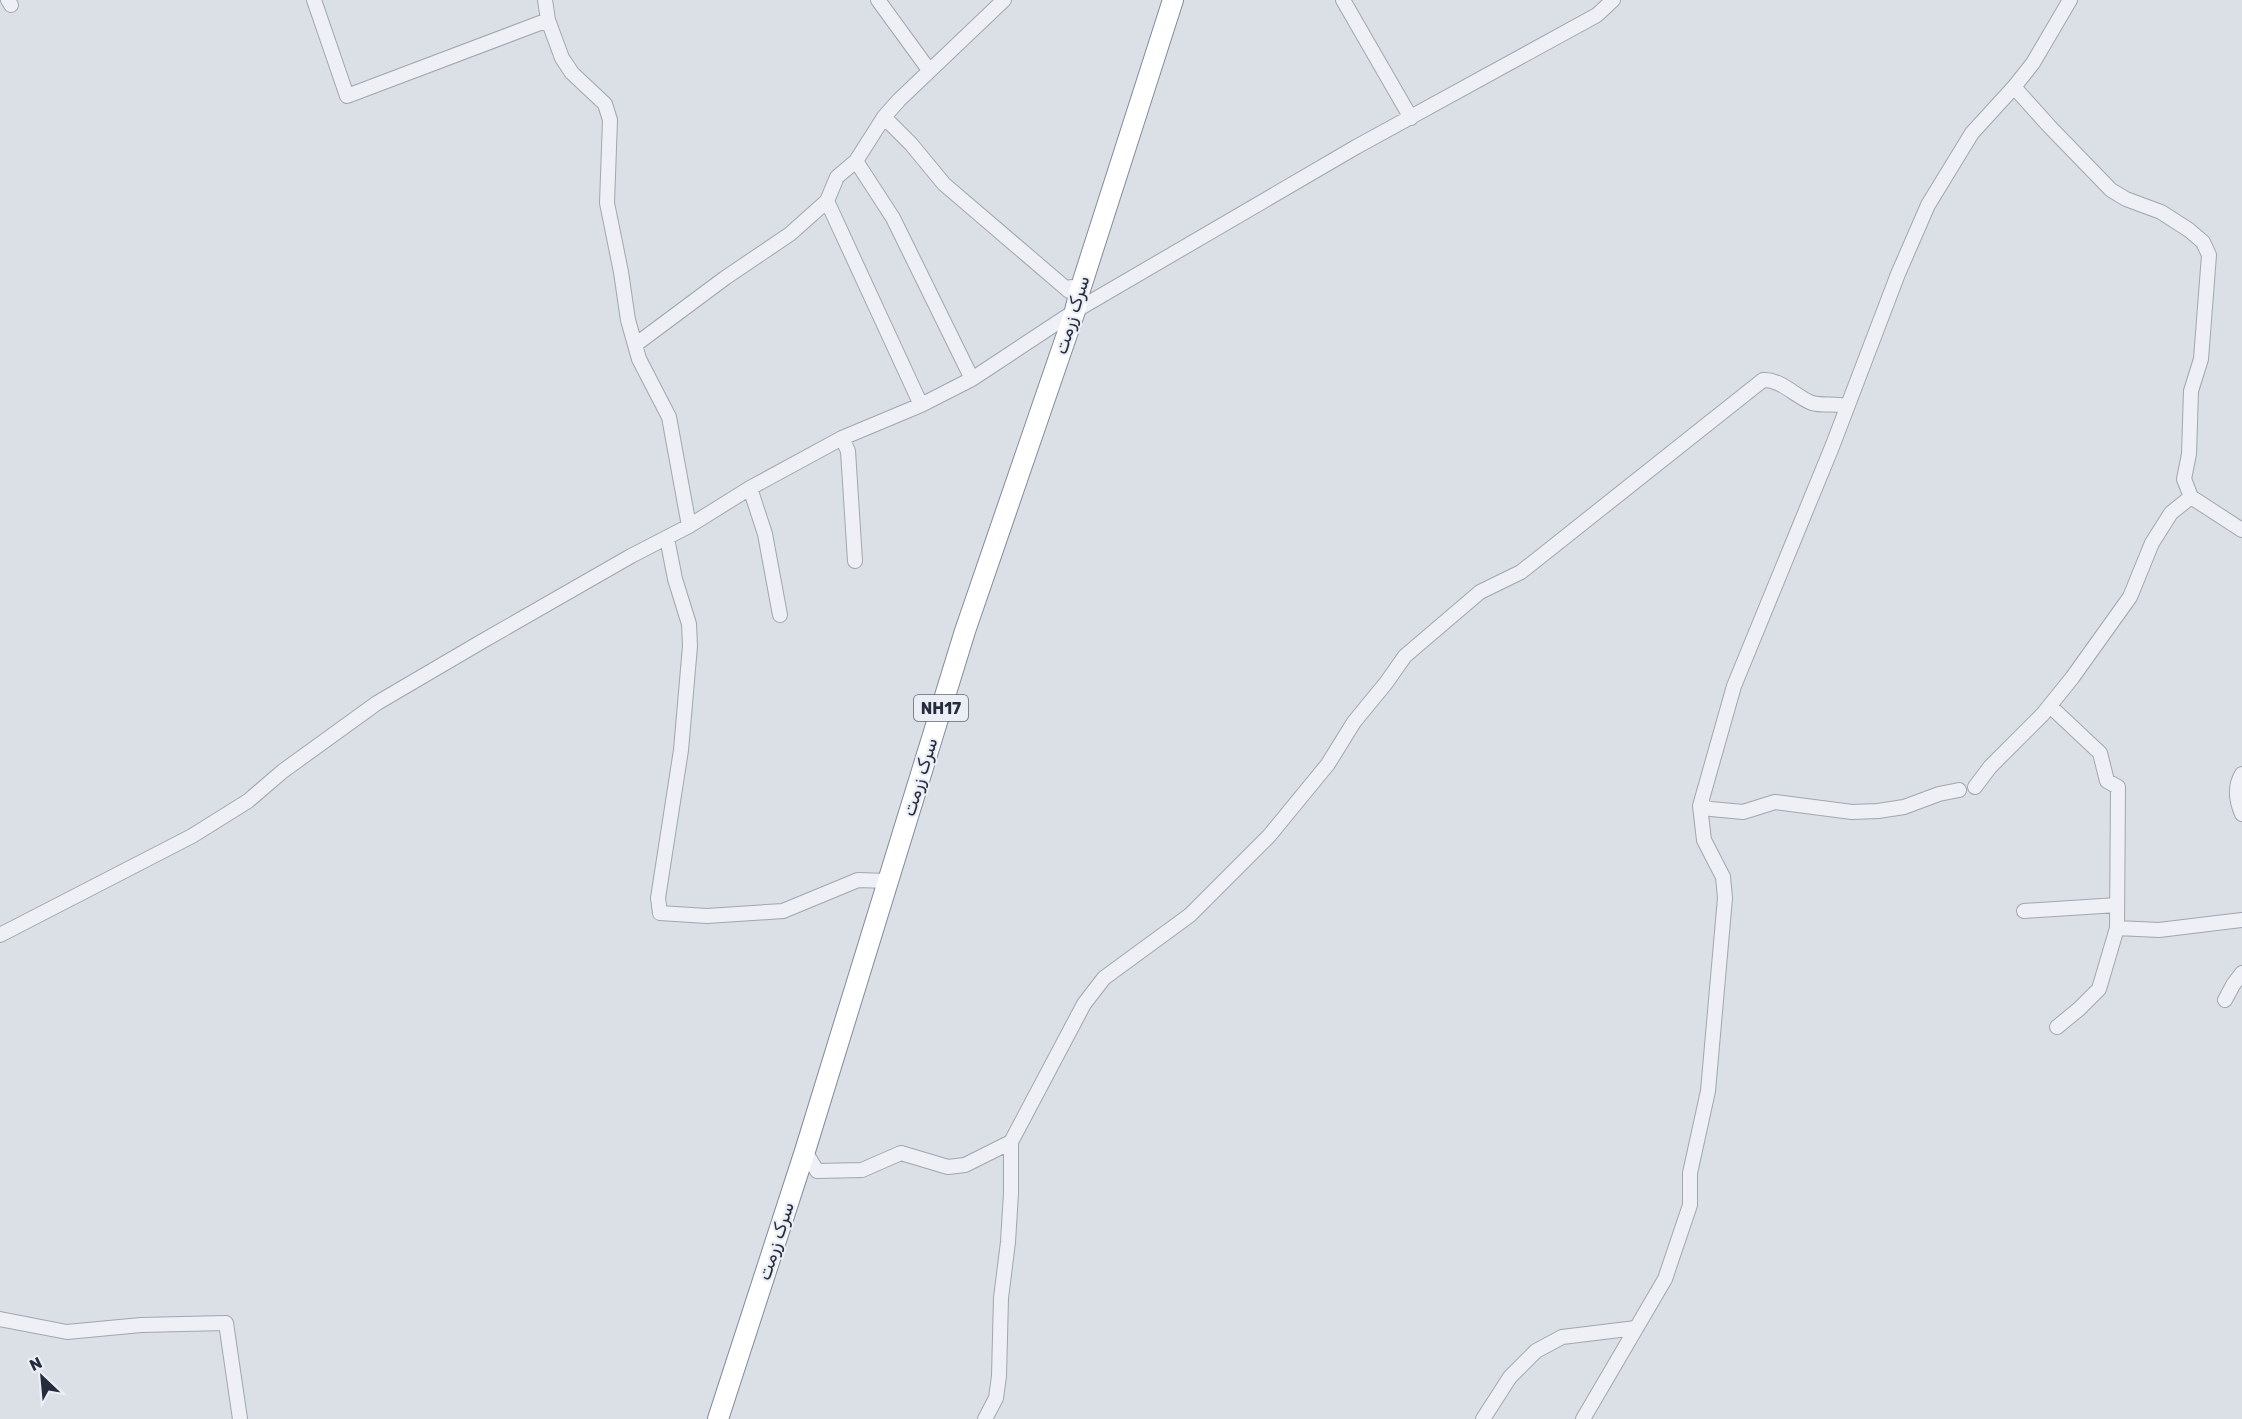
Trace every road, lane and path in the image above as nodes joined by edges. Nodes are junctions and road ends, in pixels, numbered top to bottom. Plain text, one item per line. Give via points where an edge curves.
1 (314, 0) edge
2 (545, 0) edge
3 (878, 0) edge
4 (1004, 0) edge
5 (1343, 0) edge
6 (1612, 0) edge
7 (2070, 0) edge
8 (1170, 1) edge
9 (548, 20) junction
10 (929, 70) junction
11 (2014, 87) junction
12 (884, 117) junction
13 (1411, 118) junction
14 (856, 162) junction
15 (827, 201) junction
16 (1080, 290) junction
17 (1076, 311) junction
18 (635, 345) junction
19 (972, 379) junction
20 (921, 405) junction
21 (1846, 406) junction
22 (842, 438) junction
23 (750, 488) junction
24 (2191, 497) junction
25 (689, 526) junction
26 (2242, 530) edge
27 (667, 538) junction
28 (855, 561) dead end
29 (780, 615) dead end
30 (2049, 706) junction
31 (2242, 774) edge
32 (1975, 787) dead end
33 (1959, 790) dead end
34 (1700, 806) junction
35 (2242, 814) edge
36 (888, 881) junction
37 (2117, 905) junction
38 (2024, 911) dead end
39 (2242, 920) edge
40 (2117, 928) junction
41 (0, 934) edge
42 (2242, 973) edge
43 (2225, 1000) dead end
44 (2057, 1027) dead end
45 (1010, 1148) junction
46 (805, 1151) junction
47 (0, 1319) edge
48 (1636, 1328) junction
49 (240, 1419) edge
50 (718, 1419) edge
51 (985, 1419) edge
52 (1483, 1419) edge
53 (1583, 1419) edge

1 - 9 street via 347,96
2 - 9 street
3 - 10 street
4 - 10 street
5 - 13 street
6 - 13 street via 1597,15
7 - 11 street
8 - 16 highway, سرک زرمت / NH17
9 - 18 street via 562,58 605,104 610,120 607,203
10 - 12 street
11 - 21 street via 1972,133 1928,206
11 - 24 street via 2112,190 2161,212 2189,230 2203,242 2209,255 2201,359 2191,391 2189,454 2184,479
12 - 14 street
12 - 16 street via 944,184 1069,291
13 - 17 street
14 - 15 street via 837,177
14 - 19 street via 893,218
15 - 18 street via 790,234
15 - 20 street
16 - 17 highway, سرک زرمت / NH17
17 - 19 street
17 - 36 highway, سرک زرمت / NH17 via 965,631
18 - 25 street via 669,417
19 - 20 street
20 - 22 street
21 - 34 street via 1734,686
21 - 45 street via 1813,403 1763,380 1521,572 1479,592 1405,656 1354,722 1328,764 1269,836 1190,915 1104,978 1084,1004
22 - 23 street
22 - 28 street via 848,452
23 - 25 street
23 - 29 street via 765,534
24 - 26 street
24 - 30 street via 2171,513 2152,543 2130,597
25 - 27 street
27 - 36 street via 689,624 690,646 681,750 658,898 660,913 706,916 783,911 858,880
27 - 41 street via 377,703 248,801 192,836
30 - 32 street
30 - 37 street via 2100,753 2107,781 2118,787
31 - 35 street via 2236,783
33 - 34 street via 1878,811 1852,812 1775,802 1743,812
34 - 48 street via 1704,840 1723,877 1725,898 1708,1091 1690,1173 1690,1205 1665,1279
36 - 46 highway, سرک زرمت / NH17
37 - 38 street
37 - 40 street
39 - 40 street via 2159,930
40 - 44 street via 2099,988
42 - 43 street
45 - 46 street via 965,1165 948,1167 901,1153 862,1170 818,1171
45 - 51 street via 1011,1193 1001,1298 999,1376 996,1398
46 - 50 highway, سرک زرمت / NH17
47 - 49 street via 67,1332 226,1323
48 - 52 street via 1562,1337 1536,1351 1510,1377
48 - 53 street

